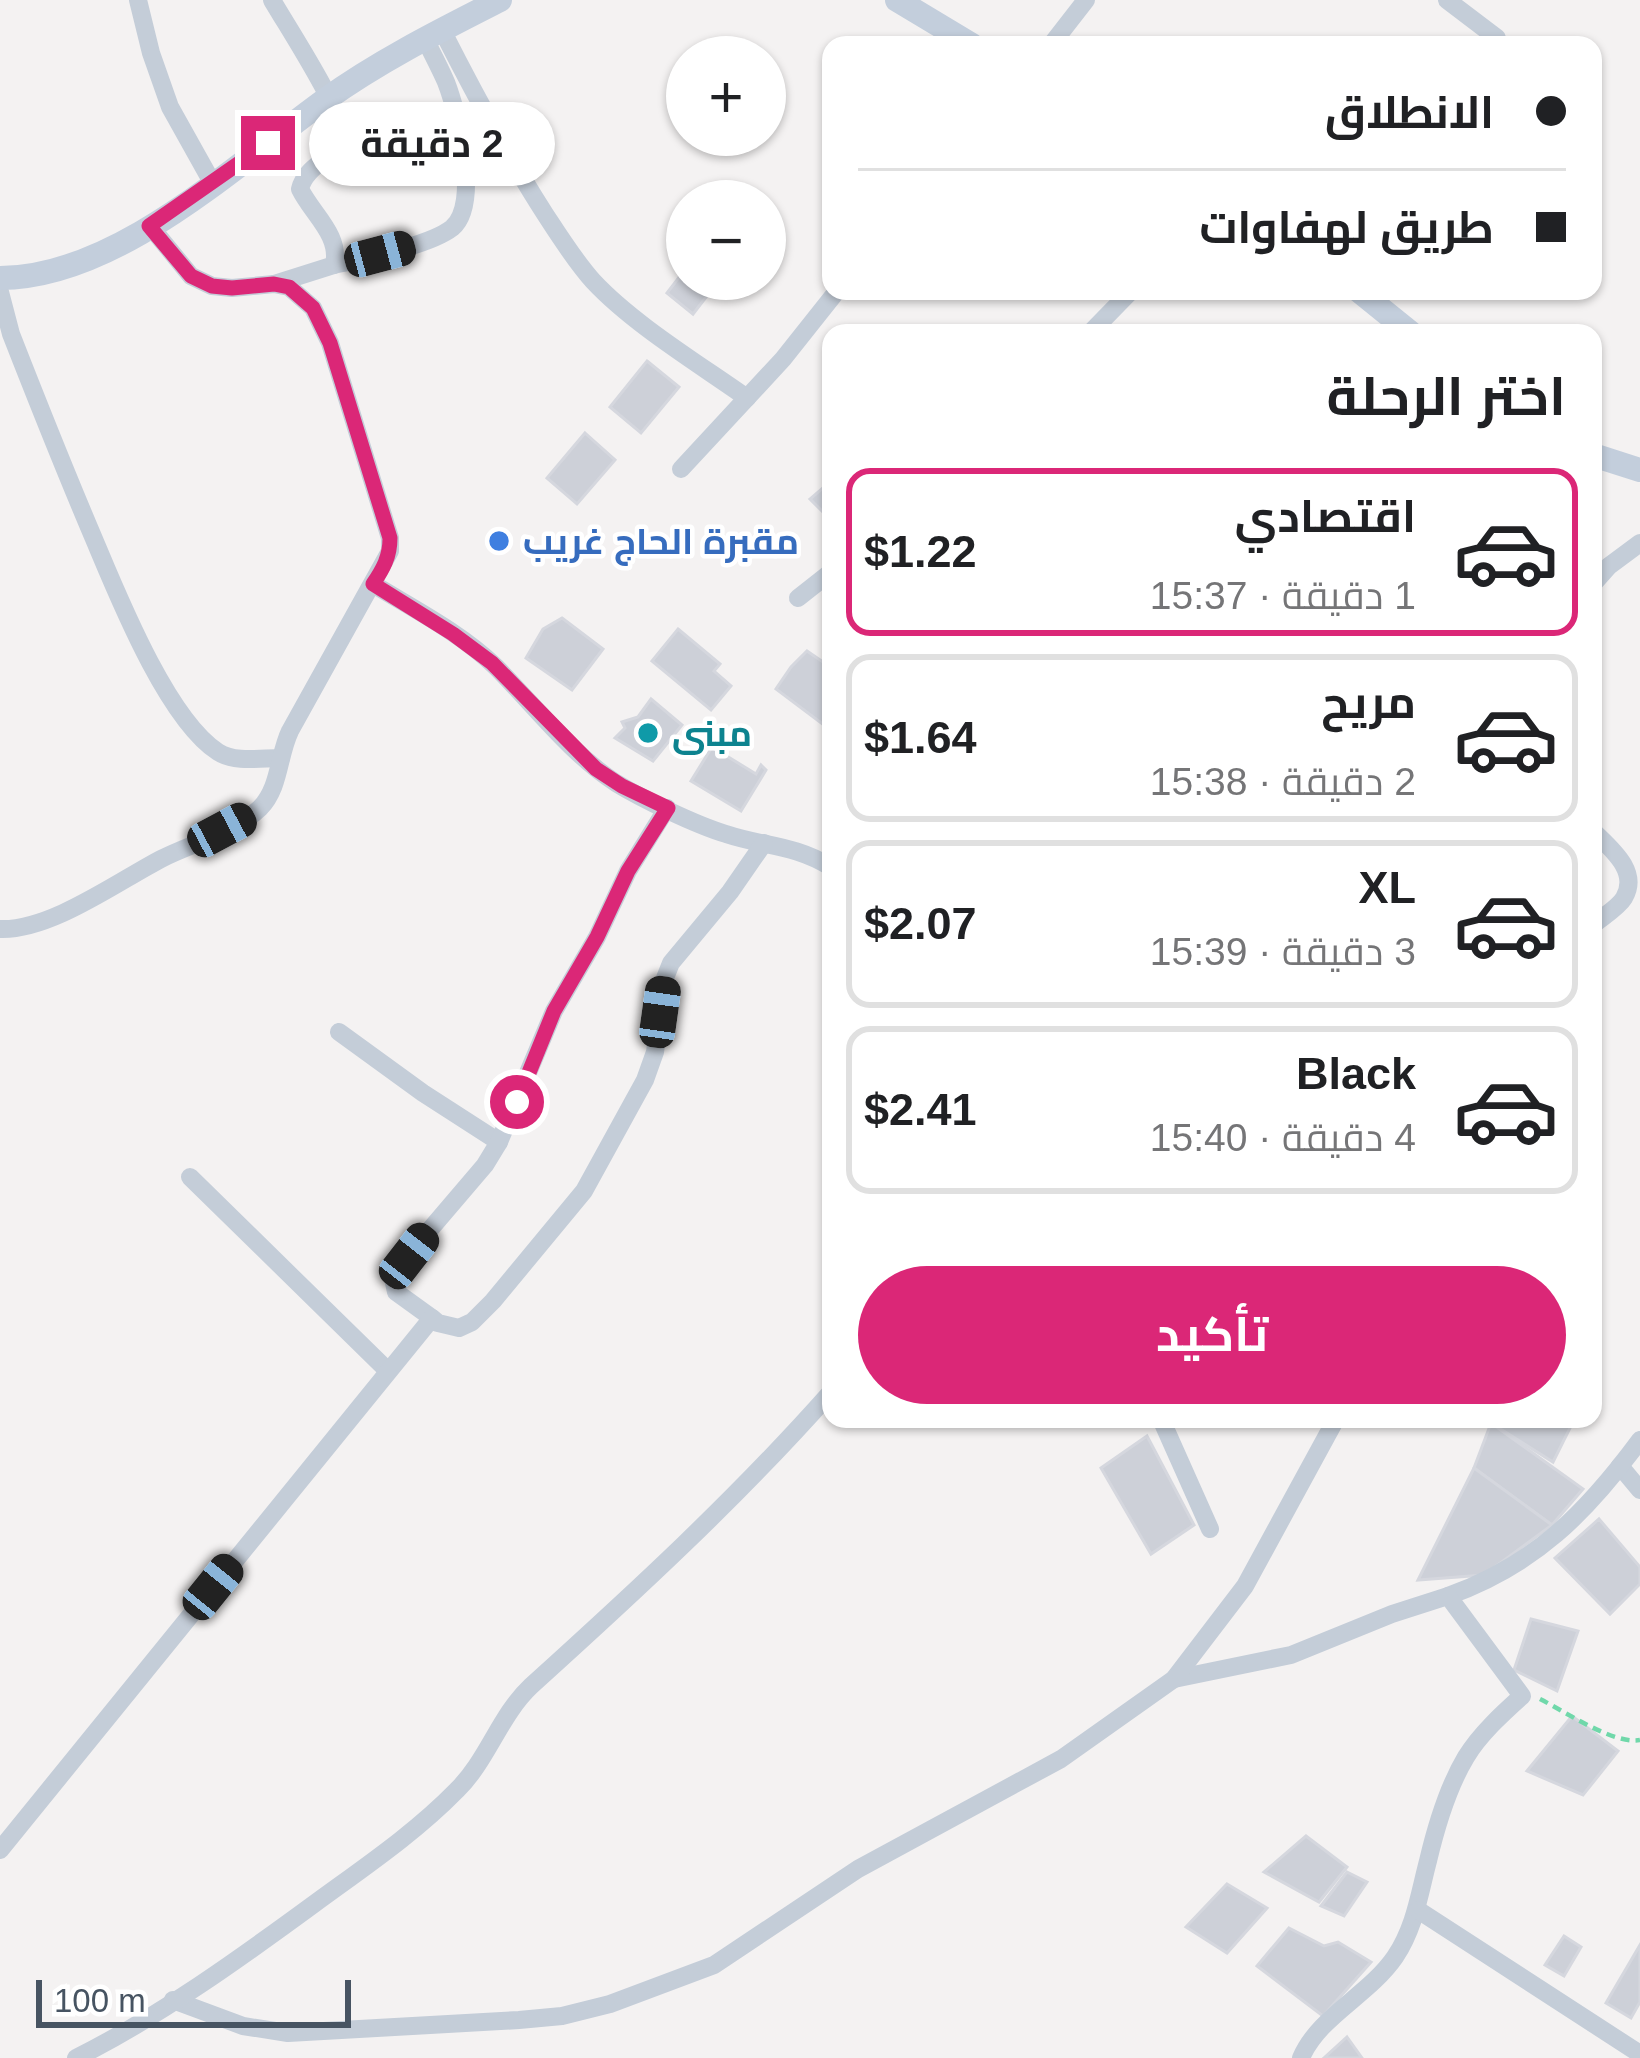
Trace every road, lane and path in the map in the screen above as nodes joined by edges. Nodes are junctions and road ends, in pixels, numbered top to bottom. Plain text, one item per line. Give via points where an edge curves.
1 (137, 0) edge
2 (272, 0) edge
3 (500, 0) edge
4 (1086, 0) edge
5 (1447, 0) edge
6 (907, 2) edge
7 (434, 35) junction
8 (958, 36) edge
9 (1058, 36) edge
10 (1494, 36) edge
11 (328, 98) junction
12 (212, 184) junction
13 (149, 226) junction
14 (334, 265) junction
15 (2, 283) edge
16 (274, 284) junction
17 (830, 300) edge
18 (1122, 300) edge
19 (1370, 300) edge
20 (1099, 324) edge
21 (1400, 324) edge
22 (747, 398) junction
23 (1602, 458) edge
24 (681, 469) dead end
25 (1640, 470) edge
26 (1640, 543) edge
27 (1602, 574) edge
28 (822, 579) edge
29 (373, 584) junction
30 (798, 598) dead end
31 (281, 758) junction
32 (668, 808) junction
33 (1602, 840) edge
34 (764, 843) junction
35 (822, 863) edge
36 (1602, 917) edge
37 (0, 929) edge
38 (339, 1032) dead end
39 (499, 1142) junction
40 (190, 1177) dead end
41 (432, 1318) junction
42 (388, 1371) junction
43 (822, 1401) edge
44 (1165, 1428) edge
45 (1331, 1428) edge
46 (1640, 1440) edge
47 (1620, 1466) junction
48 (1640, 1490) edge
49 (1210, 1529) dead end
50 (1448, 1596) junction
51 (1174, 1679) junction
52 (1522, 1696) junction
53 (1640, 1740) edge
54 (0, 1850) edge
55 (1418, 1910) junction
56 (173, 2000) junction
57 (1640, 2054) edge
58 (88, 2056) edge
59 (1301, 2058) edge

1 - 12 street via 170,107
2 - 11 street
3 - 7 street
4 - 9 street
5 - 10 street
6 - 8 street
7 - 11 street
7 - 14 street via 465,164 463,212 448,231
7 - 22 street via 593,281
11 - 12 street
11 - 14 street via 343,136 300,189 334,244
12 - 13 street
13 - 15 street via 70,266
13 - 16 street via 191,276 212,286
14 - 16 street
15 - 31 street via 11,334 153,667 210,747 224,756
16 - 29 street via 313,308 330,343 390,538
17 - 22 street
18 - 20 street
19 - 21 street
22 - 24 street
23 - 25 street
26 - 27 street
28 - 30 street
29 - 31 street
29 - 32 street via 492,663 596,769
31 - 37 street via 270,794 248,817 95,897 32,925
32 - 34 street
32 - 39 street via 554,1011
33 - 36 street via 1630,879 1625,898
34 - 35 street
34 - 41 street via 671,963 645,1080 584,1191 472,1322 459,1328
38 - 39 street
39 - 41 street via 394,1278 396,1292
40 - 42 street
41 - 42 street
42 - 54 street
43 - 56 street via 526,1690 461,1786 421,1824
44 - 49 street
45 - 51 street via 1245,1586
46 - 47 street
47 - 48 street
47 - 50 street via 1550,1542
50 - 51 street via 1291,1654
50 - 52 street
51 - 56 street via 1061,1760 858,1869 714,1965 610,2004 519,2020 288,2032 243,2026
52 - 53 path via 1611,1736
52 - 55 street via 1458,1772
55 - 57 street
55 - 59 street via 1385,1970 1316,2033
56 - 58 street

